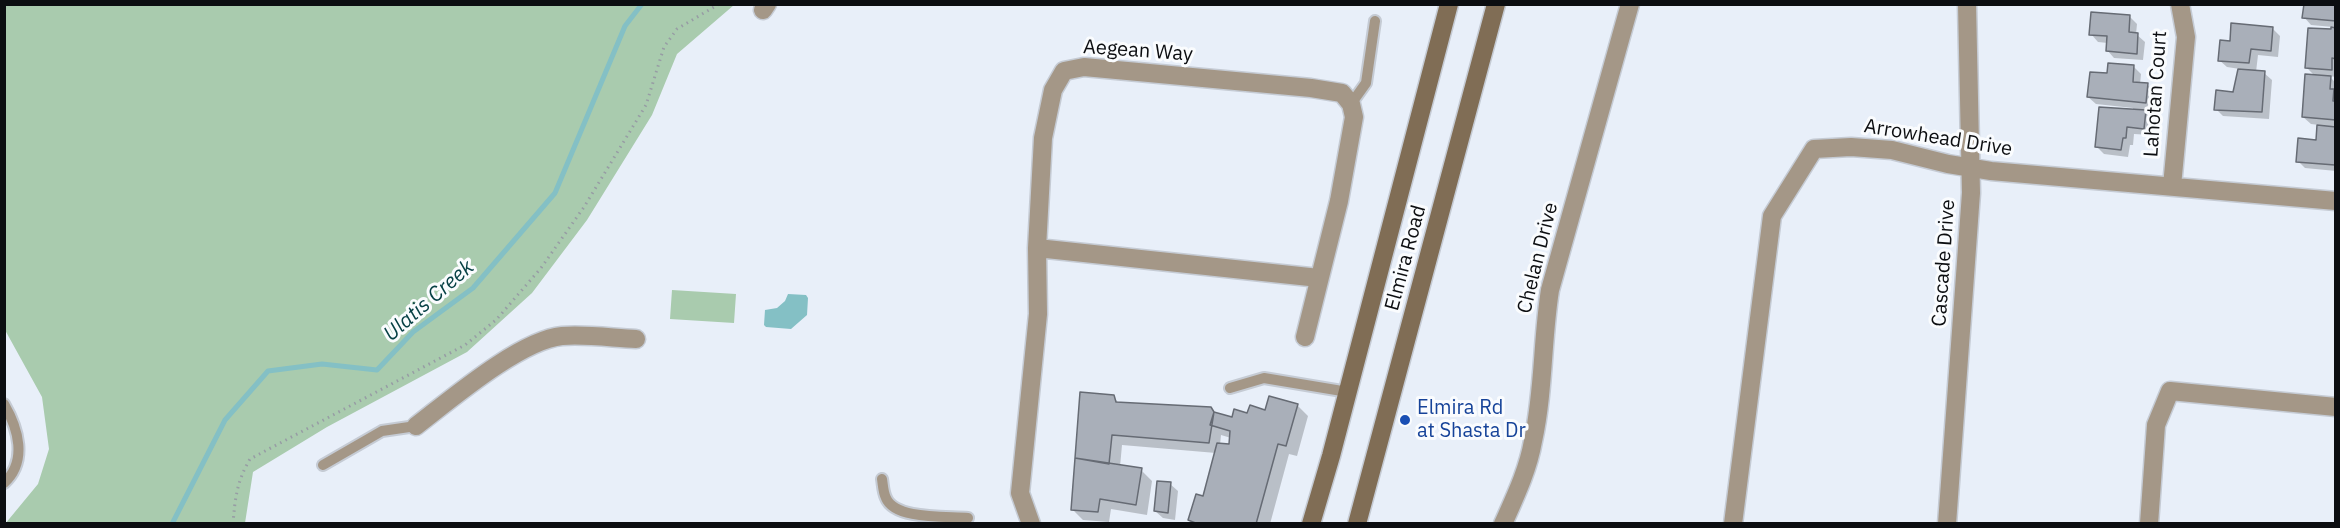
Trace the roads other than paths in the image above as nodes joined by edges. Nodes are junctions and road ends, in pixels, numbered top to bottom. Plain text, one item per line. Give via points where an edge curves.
1 (1449, 4) edge
2 (1496, 4) edge
3 (1630, 4) edge
4 (1967, 4) edge
5 (2180, 4) edge
6 (1375, 21) dead end
7 (1351, 104) junction
8 (1970, 168) junction
9 (2172, 186) junction
10 (2336, 201) edge
11 (1038, 248) junction
12 (1319, 278) junction
13 (1305, 337) dead end
14 (636, 339) dead end
15 (1230, 388) dead end
16 (1348, 392) junction
17 (4, 404) edge
18 (2336, 406) edge
19 (416, 426) joint
20 (323, 465) dead end
21 (882, 479) dead end
22 (4, 483) edge
23 (968, 518) dead end
24 (1032, 524) edge
25 (1311, 524) edge
26 (1357, 524) edge
27 (1503, 524) edge
28 (1733, 524) edge
29 (1947, 524) edge
30 (2150, 524) edge

1 - 16 main road, Elmira Road
2 - 26 main road, Elmira Road
3 - 27 street, Chelan Drive via 1550,290 1533,443
4 - 8 street, Cascade Drive
5 - 9 street, Lahotan Court via 2186,37
6 - 7 lane via 1366,83
7 - 11 street, Aegean Way via 1342,93 1311,88 1084,68 1064,71 1053,90 1042,138
7 - 12 street via 1354,117 1339,201
8 - 9 street, Arrowhead Drive
8 - 28 street, Arrowhead Drive via 1892,150 1814,149 1772,216
8 - 29 street, Cascade Drive
9 - 10 street, Arrowhead Drive
11 - 12 street
11 - 24 street, Aegean Way via 1038,314 1020,493
12 - 13 street
14 - 19 street via 561,336 538,343 477,379
15 - 16 lane via 1264,378
16 - 25 main road, Elmira Road
17 - 22 lane via 19,441 18,458
18 - 30 street via 2170,391 2156,425
19 - 20 lane via 382,431
21 - 23 lane via 886,499 894,508 907,513

